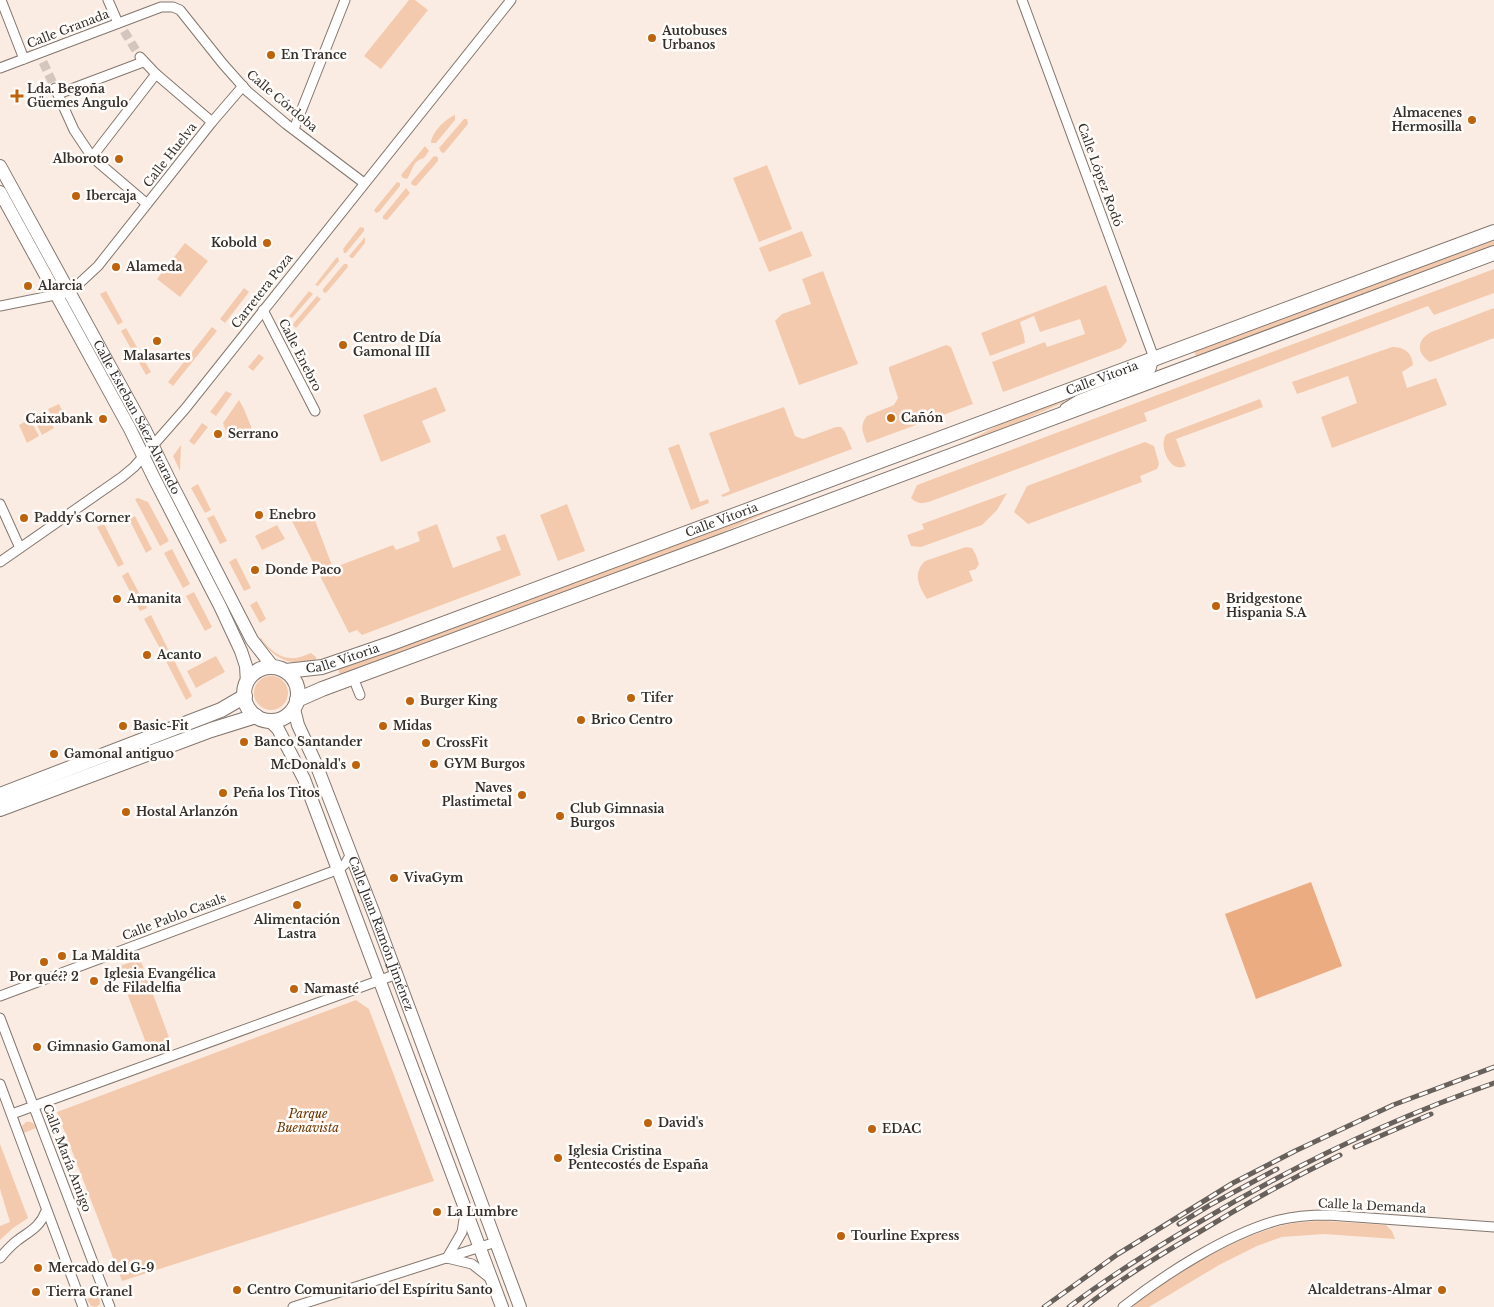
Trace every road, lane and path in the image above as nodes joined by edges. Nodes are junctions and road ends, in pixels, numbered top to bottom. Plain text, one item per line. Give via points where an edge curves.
1 (2, 0) edge
2 (108, 0) edge
3 (345, 0) edge
4 (511, 0) edge
5 (1022, 0) edge
6 (174, 3) edge
7 (120, 26) junction
8 (24, 58) junction
9 (0, 68) edge
10 (156, 74) junction
11 (243, 86) junction
12 (212, 122) junction
13 (294, 129) junction
14 (92, 157) junction
15 (0, 166) edge
16 (364, 183) junction
17 (0, 192) edge
18 (147, 204) junction
19 (1494, 232) edge
20 (1494, 253) edge
21 (63, 293) junction
22 (0, 306) edge
23 (263, 310) junction
24 (1154, 358) junction
25 (1187, 367) junction
26 (315, 411) dead end
27 (1048, 419) junction
28 (148, 451) junction
29 (0, 504) edge
30 (20, 548) junction
31 (0, 562) edge
32 (280, 669) junction
33 (356, 685) dead end
34 (246, 689) junction
35 (360, 695) dead end
36 (296, 705) junction
37 (256, 716) junction
38 (270, 721) junction
39 (0, 795) edge
40 (0, 808) edge
41 (351, 854) junction
42 (338, 869) junction
43 (397, 974) junction
44 (380, 980) junction
45 (1, 998) edge
46 (0, 1018) edge
47 (0, 1084) edge
48 (34, 1106) junction
49 (12, 1114) junction
50 (465, 1159) junction
51 (449, 1165) junction
52 (465, 1209) junction
53 (46, 1211) junction
54 (1494, 1227) edge
55 (45, 1232) junction
56 (496, 1242) junction
57 (479, 1247) junction
58 (0, 1258) edge
59 (447, 1258) junction
60 (492, 1280) junction
61 (83, 1307) edge
62 (110, 1307) edge
63 (293, 1307) edge
64 (502, 1307) edge
65 (520, 1307) edge
66 (1123, 1307) edge

1 - 8 street
2 - 7 street
3 - 13 street
4 - 16 street, Carretera Poza
5 - 24 street, Calle López Rodó
6 - 7 street, Calle Granada
6 - 11 street, Calle Córdoba
7 - 8 street, Calle Granada via 42,57
8 - 9 street, Calle Granada
10 - 12 street, Calle Huelva
10 - 14 street
10 - 14 street, Calle Huelva via 142,59 56,91 74,130
11 - 12 street, Calle Huelva
11 - 13 street, Calle Córdoba
12 - 18 street, Calle Huelva
13 - 16 street, Calle Córdoba
14 - 18 street, Calle Huelva
15 - 21 main road, Calle Esteban Sáez Alvarado
16 - 23 street, Carretera Poza
17 - 21 main road, Calle Esteban Sáez Alvarado
18 - 21 street, Calle Huelva via 98,266
19 - 24 highway, Calle Vitoria
20 - 25 highway, Calle Vitoria
21 - 22 street
21 - 28 main road, Calle Esteban Sáez Alvarado
23 - 26 street, Calle Enebro
23 - 28 street, Carretera Poza
24 - 25 highway via 1173,366
24 - 27 street, Calle Vitoria via 1151,369 1144,374 1078,400
24 - 32 highway, Calle Vitoria via 322,668
25 - 27 highway, Calle Vitoria
27 - 36 highway, Calle Vitoria via 322,689
28 - 30 street, Carretera Poza via 122,477
28 - 32 main road, Calle Esteban Sáez Alvarado via 252,640
28 - 34 main road, Calle Esteban Sáez Alvarado via 154,478 233,633 246,666
29 - 30 street
30 - 31 street, Carretera Poza
32 - 34 highway via 258,671
32 - 36 highway via 296,684
33 - 35 street
34 - 37 highway via 248,707
34 - 39 highway via 221,710
36 - 38 highway via 287,716
36 - 41 main road, Calle Juan Ramón Jiménez via 298,725
37 - 38 highway
37 - 40 highway
38 - 42 main road, Calle Juan Ramón Jiménez via 278,729 304,779
41 - 42 street, Calle Pablo Casals
41 - 43 main road, Calle Juan Ramón Jiménez
42 - 44 main road, Calle Juan Ramón Jiménez
42 - 45 street, Calle Pablo Casals
43 - 44 street
43 - 50 main road, Calle Juan Ramón Jiménez
44 - 48 street
44 - 51 main road, Calle Juan Ramón Jiménez
46 - 48 street, Calle María Amigo
47 - 49 street
48 - 49 street
48 - 62 street, Calle María Amigo
49 - 53 street
50 - 51 street
50 - 56 main road, Calle Juan Ramón Jiménez
51 - 52 main road, Calle Juan Ramón Jiménez
52 - 57 main road, Calle Juan Ramón Jiménez
52 - 59 street via 462,1232
53 - 55 street
53 - 55 street via 40,1224
54 - 66 street, Calle la Demanda via 1328,1215 1291,1218 1246,1232 1216,1246
55 - 58 street via 17,1241
55 - 61 street
56 - 57 street
56 - 65 main road, Calle Juan Ramón Jiménez
57 - 59 street
57 - 60 main road, Calle Juan Ramón Jiménez
59 - 60 street via 472,1264
59 - 63 street
60 - 64 main road, Calle Juan Ramón Jiménez

